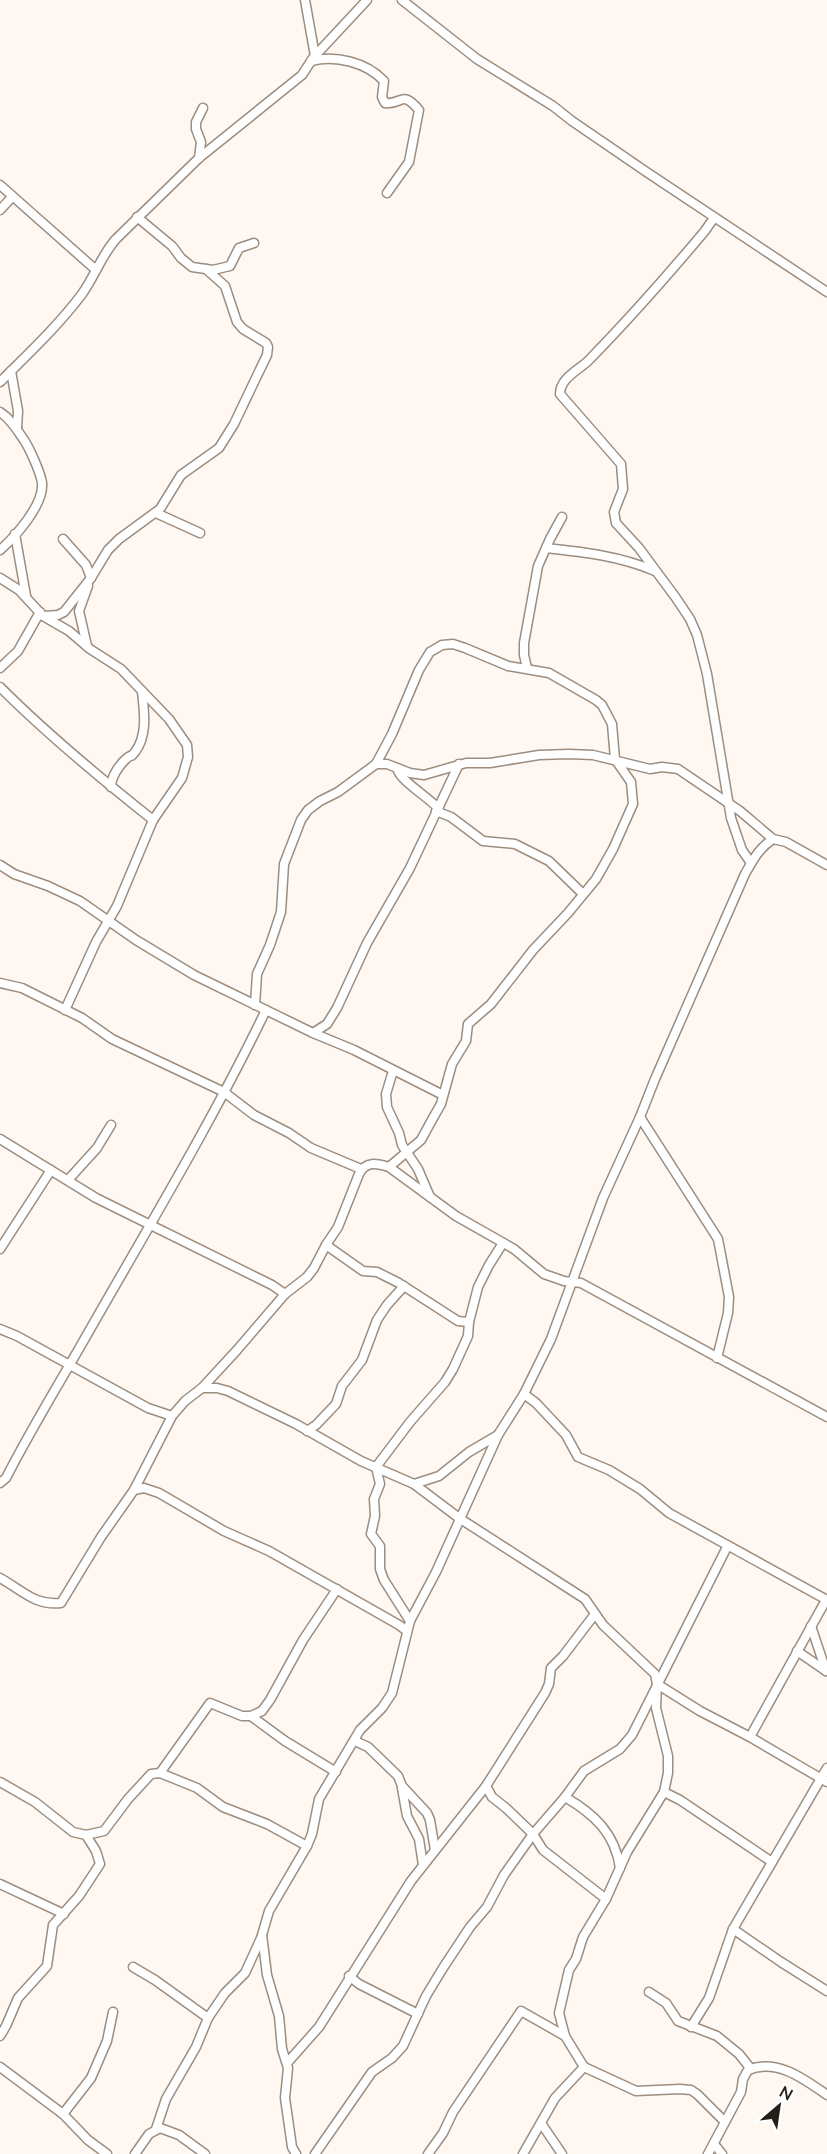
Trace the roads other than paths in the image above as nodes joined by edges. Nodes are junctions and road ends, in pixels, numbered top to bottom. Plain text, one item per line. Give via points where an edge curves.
1 (304, 0) edge
2 (367, 0) edge
3 (402, 0) edge
4 (313, 58) junction
5 (203, 108) dead end
6 (199, 158) junction
7 (0, 185) edge
8 (387, 193) dead end
9 (12, 197) junction
10 (0, 210) edge
11 (137, 217) junction
12 (714, 218) junction
13 (254, 243) dead end
14 (206, 269) junction
15 (96, 270) junction
16 (827, 292) edge
17 (11, 371) junction
18 (0, 382) edge
19 (0, 412) edge
20 (17, 428) junction
21 (156, 513) junction
22 (562, 517) dead end
23 (200, 533) dead end
24 (15, 534) junction
25 (63, 538) dead end
26 (546, 549) junction
27 (0, 550) edge
28 (655, 572) junction
29 (0, 578) edge
30 (90, 579) junction
31 (27, 600) junction
32 (42, 614) junction
33 (87, 646) junction
34 (0, 668) edge
35 (527, 668) junction
36 (0, 687) edge
37 (142, 691) junction
38 (615, 759) junction
39 (376, 764) junction
40 (459, 764) junction
41 (397, 768) junction
42 (111, 787) junction
43 (729, 804) junction
44 (437, 809) junction
45 (153, 820) junction
46 (773, 840) junction
47 (752, 863) junction
48 (0, 865) edge
49 (827, 865) edge
50 (584, 894) junction
51 (109, 920) junction
52 (0, 983) edge
53 (255, 1005) junction
54 (65, 1010) junction
55 (266, 1011) junction
56 (313, 1033) junction
57 (393, 1071) junction
58 (224, 1092) junction
59 (443, 1095) junction
60 (640, 1117) junction
61 (111, 1125) dead end
62 (0, 1139) edge
63 (406, 1152) junction
64 (388, 1167) junction
65 (361, 1169) junction
66 (51, 1170) junction
67 (68, 1180) junction
68 (430, 1197) junction
69 (150, 1224) junction
70 (503, 1243) junction
71 (326, 1245) junction
72 (0, 1249) edge
73 (571, 1282) junction
74 (404, 1286) junction
75 (285, 1294) junction
76 (469, 1322) junction
77 (0, 1329) edge
78 (717, 1358) junction
79 (69, 1366) junction
80 (202, 1388) junction
81 (524, 1394) junction
82 (172, 1416) junction
83 (827, 1417) edge
84 (307, 1431) junction
85 (498, 1435) junction
86 (376, 1467) junction
87 (0, 1483) edge
88 (414, 1484) junction
89 (134, 1490) junction
90 (459, 1518) junction
91 (728, 1547) junction
92 (0, 1578) edge
93 (337, 1589) junction
94 (826, 1600) edge
95 (595, 1614) junction
96 (408, 1626) junction
97 (812, 1626) junction
98 (797, 1651) junction
99 (826, 1672) edge
100 (657, 1684) junction
101 (251, 1716) junction
102 (750, 1737) junction
103 (355, 1741) junction
104 (827, 1768) edge
105 (336, 1772) junction
106 (160, 1773) junction
107 (824, 1780) edge
108 (0, 1782) edge
109 (402, 1786) junction
110 (486, 1786) junction
111 (664, 1792) junction
112 (565, 1797) junction
113 (533, 1834) junction
114 (86, 1835) junction
115 (307, 1846) junction
116 (435, 1850) junction
117 (772, 1862) junction
118 (423, 1865) junction
119 (620, 1868) junction
120 (0, 1884) edge
121 (606, 1899) junction
122 (64, 1914) junction
123 (733, 1929) junction
124 (262, 1935) junction
125 (133, 1967) dead end
126 (349, 1976) junction
127 (827, 1991) edge
128 (649, 1992) dead end
129 (113, 2012) dead end
130 (418, 2014) junction
131 (208, 2018) junction
132 (691, 2027) junction
133 (0, 2036) edge
134 (565, 2036) junction
135 (287, 2063) junction
136 (0, 2067) edge
137 (584, 2067) junction
138 (752, 2069) junction
139 (827, 2094) edge
140 (63, 2114) junction
141 (725, 2122) junction
142 (541, 2123) junction
143 (156, 2129) junction
144 (714, 2144) junction
145 (107, 2154) edge
146 (135, 2154) edge
147 (205, 2154) edge
148 (296, 2154) edge
149 (315, 2154) edge
150 (428, 2154) edge
151 (523, 2154) edge
152 (562, 2154) edge
153 (708, 2154) edge
154 (722, 2154) edge

1 - 4 street
2 - 4 street
3 - 12 street via 477,58
4 - 6 street via 302,75
4 - 8 street via 334,58 360,66 384,81 385,103 406,99 419,111 409,162
5 - 6 street via 196,122 201,142
6 - 11 street
7 - 9 street
9 - 10 street
9 - 15 street
11 - 14 street via 187,263
11 - 15 street via 105,251
12 - 16 street
12 - 28 street via 634,312 567,378 560,390 565,402 621,464 623,489 614,512 616,523
13 - 14 street via 239,248 230,266
14 - 21 street via 225,286 237,322 266,342 268,350 219,448 181,476
15 - 17 street via 68,311
17 - 18 street
17 - 20 street
19 - 20 street
20 - 24 street via 31,452 42,488 25,524
21 - 23 street
21 - 30 street via 119,539
22 - 26 street
24 - 27 street
24 - 31 street
25 - 30 street via 86,565
26 - 28 street via 608,557 640,564
26 - 35 street via 538,566 524,643
28 - 43 street via 697,635 708,674
29 - 31 street
30 - 32 street via 64,612
30 - 33 street via 80,611
31 - 32 street
32 - 33 street
32 - 34 street via 18,651
33 - 37 street via 121,669
35 - 38 street via 549,673 602,705 612,724
35 - 39 street via 508,666 453,644 430,652
36 - 42 street
37 - 42 street via 142,738 135,752 115,773
37 - 45 street via 187,744 183,778
38 - 40 street via 550,754
38 - 43 street via 650,769 678,769
38 - 50 street via 631,782 633,804 613,849
39 - 41 street
39 - 53 street via 320,801 301,820 284,864 281,912 257,974
40 - 41 street via 424,775
40 - 44 street
41 - 44 street via 402,778 426,795
42 - 45 street
43 - 46 street
43 - 47 street via 742,850
44 - 50 street via 483,841 515,844 544,858
44 - 56 street via 337,1008 327,1024
45 - 51 street
46 - 47 street
46 - 49 street via 806,851
47 - 60 street
48 - 51 street via 80,901
50 - 59 street via 491,1004 467,1025 466,1041 452,1064
51 - 53 street via 194,975
51 - 54 street
52 - 54 street via 22,988
53 - 55 street
54 - 58 street via 112,1039
55 - 56 street
55 - 58 street
56 - 57 street
57 - 59 street
57 - 63 street via 386,1102
58 - 65 street via 254,1115 311,1148
58 - 69 street
59 - 63 street via 421,1140
60 - 73 street
60 - 78 street via 718,1239 729,1297
61 - 67 street via 97,1148
62 - 66 street
63 - 64 street
63 - 68 street
64 - 65 street via 376,1163
64 - 68 street
65 - 71 street via 338,1227
66 - 67 street
66 - 72 street
67 - 69 street
68 - 70 street
69 - 75 street
69 - 79 street
70 - 73 street via 544,1274
70 - 76 street via 483,1277
71 - 74 street via 363,1271 377,1272
71 - 75 street via 314,1268
73 - 78 street via 581,1283
73 - 81 street via 551,1339
74 - 76 street via 458,1321
74 - 84 street via 378,1320 362,1360 342,1386 336,1404
75 - 80 street
76 - 86 street via 468,1336 445,1382
77 - 79 street
78 - 83 street
79 - 82 street via 148,1408
79 - 87 street
80 - 82 street
80 - 84 street via 228,1391
81 - 85 street
81 - 91 street via 566,1435 579,1458 609,1470 669,1513
82 - 89 street
84 - 86 street
85 - 88 street via 439,1476
85 - 90 street
86 - 88 street
86 - 96 street via 380,1484 374,1499 371,1534 380,1546 384,1580
88 - 90 street
89 - 92 street via 61,1603 48,1605 33,1600
89 - 93 street via 159,1492 224,1531
90 - 95 street via 585,1599
90 - 96 street
91 - 94 street
91 - 100 street
93 - 96 street
93 - 101 street via 267,1706
94 - 97 street
95 - 100 street via 652,1669
95 - 110 street via 551,1668 546,1693
96 - 103 street via 393,1693
97 - 98 street
97 - 99 street
98 - 99 street
98 - 102 street
100 - 102 street
100 - 111 street via 656,1708 668,1756
100 - 112 street via 632,1735 620,1749 584,1771
101 - 105 street
101 - 106 street via 234,1714 210,1703
102 - 107 street
103 - 105 street
103 - 109 street via 368,1747 398,1776
104 - 107 street
105 - 115 street via 317,1803
106 - 114 street via 151,1774 104,1831
106 - 115 street via 197,1788 219,1805 267,1824
107 - 117 street
108 - 114 street via 35,1802 74,1832
109 - 116 street via 427,1813
109 - 118 street
110 - 113 street via 492,1797
110 - 116 street
111 - 117 street
111 - 119 street
112 - 113 street
112 - 119 street via 608,1832
113 - 121 street via 543,1850
113 - 130 street via 443,1968
114 - 122 street via 100,1864
115 - 124 street via 269,1911
116 - 118 street
117 - 123 street
118 - 126 street
119 - 121 street
120 - 122 street
121 - 134 street via 568,1970 560,2013
122 - 133 street via 53,1925 47,1966 18,1998
123 - 127 street
123 - 132 street via 709,1998
124 - 131 street via 246,1972
124 - 135 street
125 - 131 street
126 - 130 street
126 - 135 street via 319,2027
128 - 132 street via 666,2003 674,2018
129 - 140 street via 107,2041 92,2078
130 - 149 street via 403,2046 372,2072
131 - 143 street via 166,2098
132 - 138 street via 717,2036
134 - 137 street
134 - 150 street via 521,2011
135 - 148 street via 285,2098
136 - 140 street
137 - 141 street via 636,2091 691,2090
137 - 142 street via 555,2098
138 - 139 street via 768,2067 795,2073
138 - 141 street via 745,2074 741,2092
140 - 145 street
141 - 144 street
142 - 151 street
142 - 152 street
143 - 146 street
143 - 147 street via 169,2130
144 - 153 street
144 - 154 street

